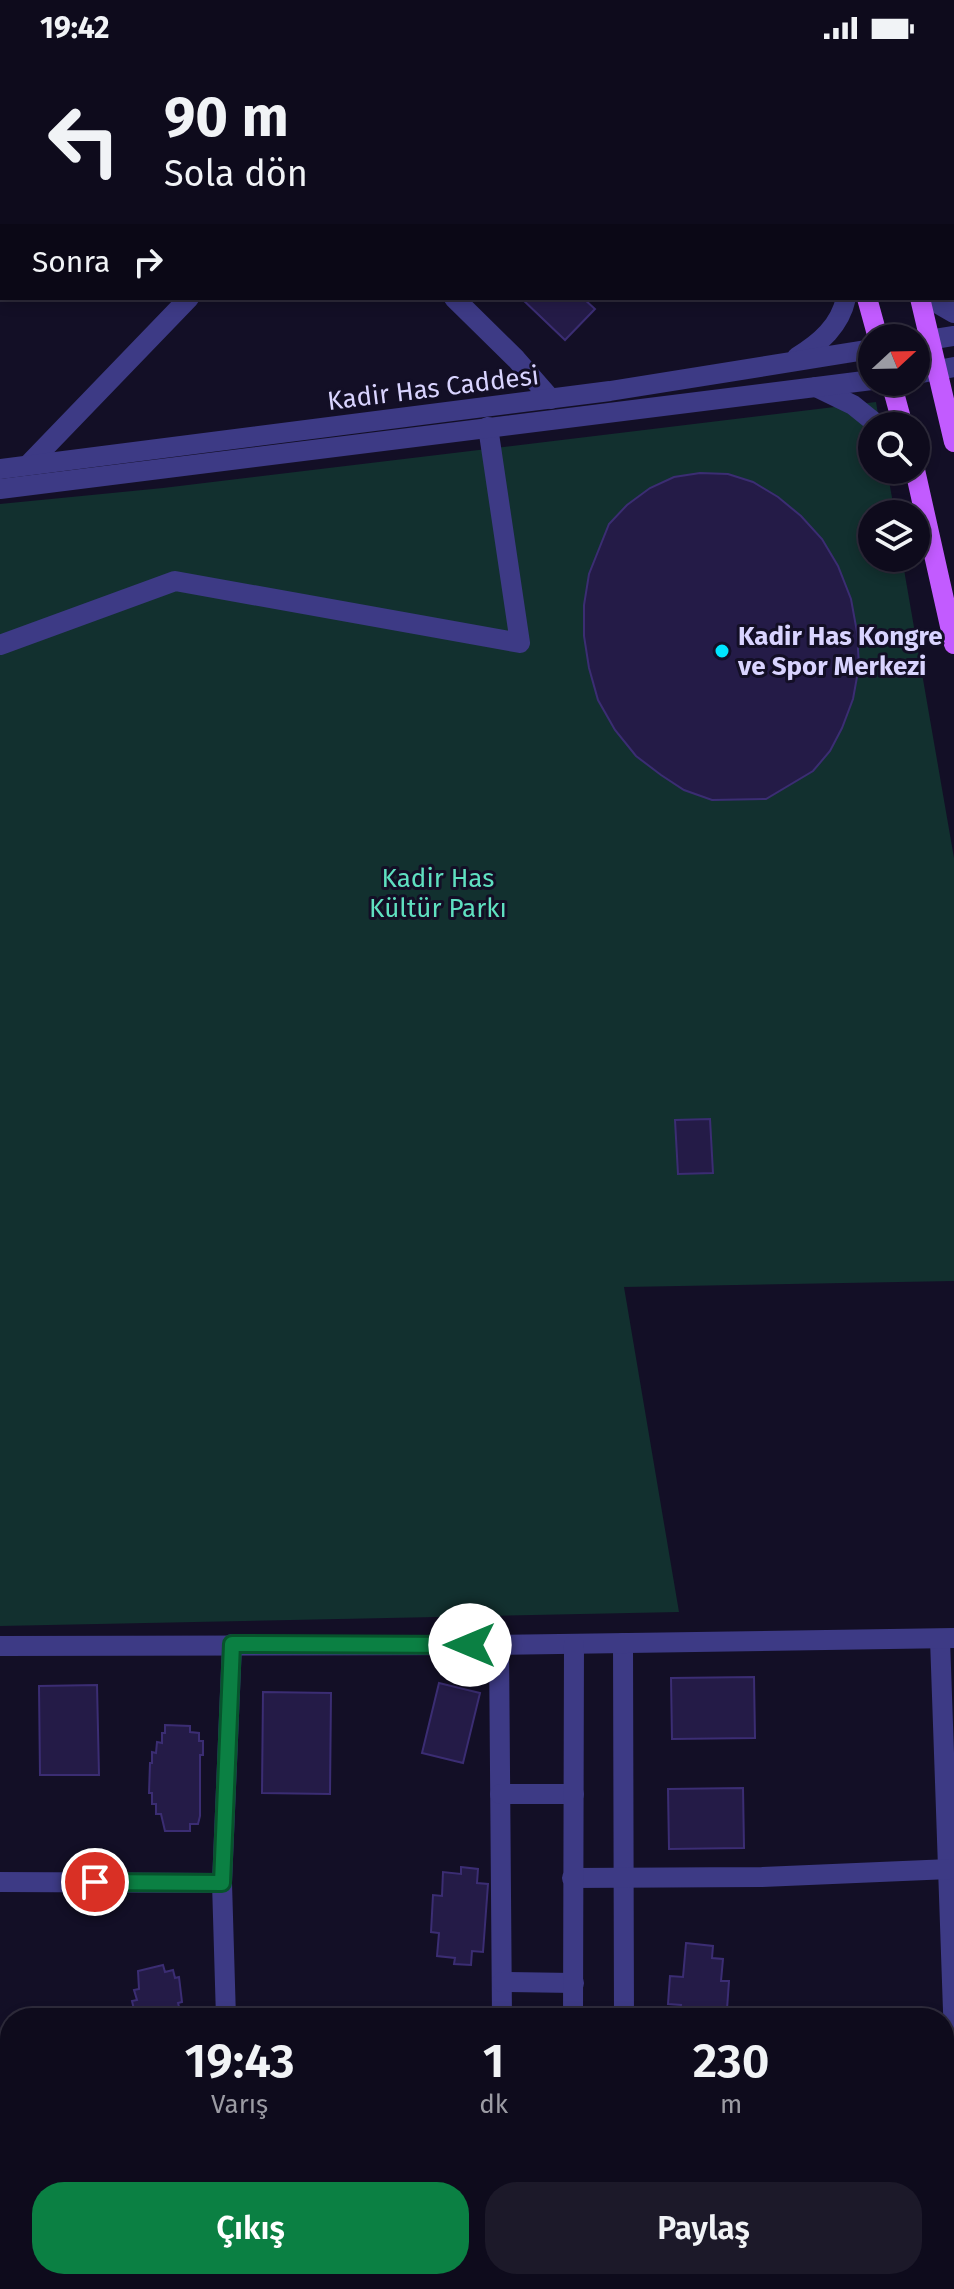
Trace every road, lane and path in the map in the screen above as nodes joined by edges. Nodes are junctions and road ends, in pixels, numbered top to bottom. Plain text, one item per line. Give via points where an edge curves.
1 (187, 300) edge
2 (456, 300) edge
3 (845, 300) edge
4 (868, 300) edge
5 (920, 300) edge
6 (931, 300) edge
7 (954, 313) edge
8 (874, 324) edge
9 (922, 324) edge
10 (954, 336) edge
11 (930, 339) edge
12 (930, 348) edge
13 (858, 351) edge
14 (781, 364) junction
15 (946, 369) edge
16 (858, 382) edge
17 (816, 387) junction
18 (551, 399) junction
19 (862, 412) edge
20 (952, 414) edge
21 (488, 427) junction
22 (954, 442) edge
23 (28, 465) junction
24 (0, 469) edge
25 (918, 484) edge
26 (0, 489) edge
27 (954, 644) edge
28 (0, 645) edge
29 (947, 1638) edge
30 (623, 1643) junction
31 (232, 1644) junction
32 (574, 1644) junction
33 (499, 1645) junction
34 (0, 1646) edge
35 (500, 1794) junction
36 (574, 1794) junction
37 (950, 1869) junction
38 (572, 1878) junction
39 (624, 1878) junction
40 (0, 1882) edge
41 (222, 1883) junction
42 (502, 1982) junction
43 (574, 1983) junction
44 (226, 2008) edge
45 (502, 2008) edge
46 (573, 2008) edge
47 (624, 2008) edge
48 (953, 2008) edge

1 - 23 street
2 - 18 street
3 - 14 street via 821,341
4 - 8 main road
5 - 9 main road
6 - 7 street
10 - 11 street
12 - 15 main road
13 - 14 street, Kadir Has Caddesi
14 - 18 street, Kadir Has Caddesi
15 - 20 main road
16 - 17 street, Kadir Has Caddesi
17 - 19 street
17 - 21 street, Kadir Has Caddesi
18 - 23 street, Kadir Has Caddesi
20 - 22 main road
21 - 26 street, Kadir Has Caddesi
21 - 28 street via 520,643 175,581
23 - 24 street, Kadir Has Caddesi
25 - 27 main road
29 - 30 street
29 - 37 street
30 - 32 street
30 - 39 street
31 - 33 street
31 - 34 street
31 - 41 street
32 - 33 street
32 - 36 street
33 - 35 street
35 - 36 street
35 - 42 street
36 - 38 street
37 - 39 street
37 - 48 street
38 - 39 street
38 - 43 street
39 - 47 street
40 - 41 street
41 - 44 street
42 - 43 street
42 - 45 street
43 - 46 street

